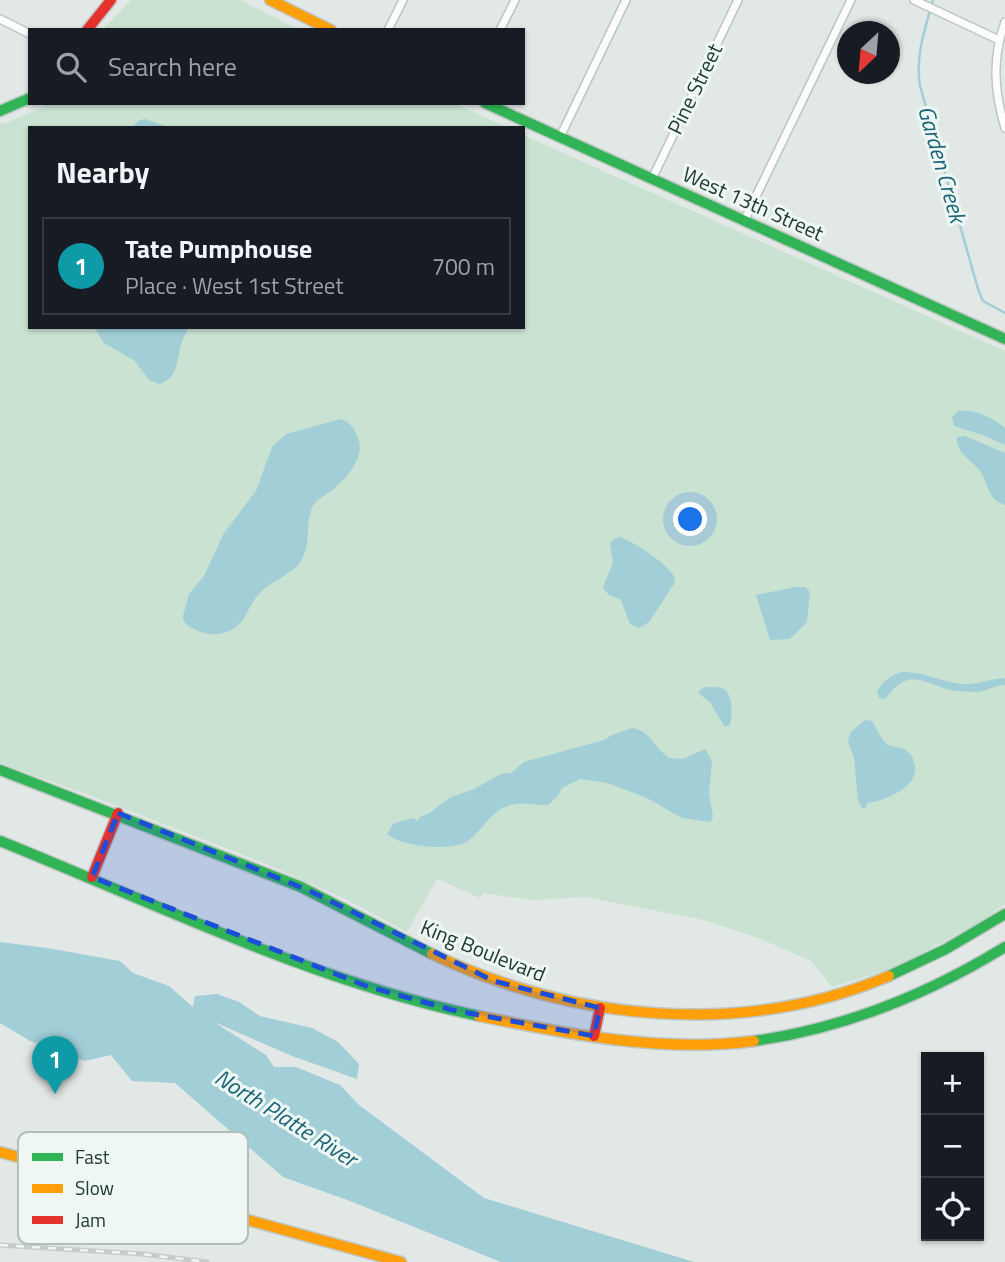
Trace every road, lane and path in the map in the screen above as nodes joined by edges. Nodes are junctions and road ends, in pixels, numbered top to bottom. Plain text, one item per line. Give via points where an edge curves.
1 (111, 0) edge
2 (403, 0) edge
3 (514, 0) edge
4 (626, 0) edge
5 (738, 0) edge
6 (851, 0) edge
7 (914, 0) edge
8 (276, 1) edge
9 (0, 19) edge
10 (1005, 22) edge
11 (89, 28) edge
12 (327, 28) edge
13 (389, 28) edge
14 (501, 28) edge
15 (28, 33) edge
16 (999, 40) junction
17 (28, 99) edge
18 (489, 105) edge
19 (0, 111) edge
20 (1005, 128) edge
21 (560, 137) junction
22 (652, 179) junction
23 (744, 221) junction
24 (1005, 339) edge
25 (0, 770) edge
26 (118, 813) junction
27 (0, 841) edge
28 (92, 877) junction
29 (1005, 914) edge
30 (1005, 947) edge
31 (600, 1008) junction
32 (594, 1035) junction
33 (0, 1152) edge
34 (18, 1157) edge
35 (248, 1220) edge
36 (401, 1262) edge

1 - 11 street
2 - 13 street
3 - 14 street
4 - 21 street
5 - 22 street, Pine Street
6 - 23 street
7 - 16 street
8 - 12 street
9 - 15 street
10 - 16 street
16 - 20 street via 995,83
17 - 19 street
18 - 21 street, West 13th Street
21 - 22 street, West 13th Street
22 - 23 street, West 13th Street
23 - 24 street, West 13th Street
25 - 26 street, King Boulevard
26 - 28 street
26 - 31 street, King Boulevard via 310,891 494,981
27 - 28 street
28 - 32 street via 366,986 452,1010
29 - 31 street, King Boulevard via 895,975 811,1002 714,1016
30 - 32 street via 887,1009 802,1033 695,1044 644,1043
31 - 32 street
33 - 34 street
35 - 36 street

